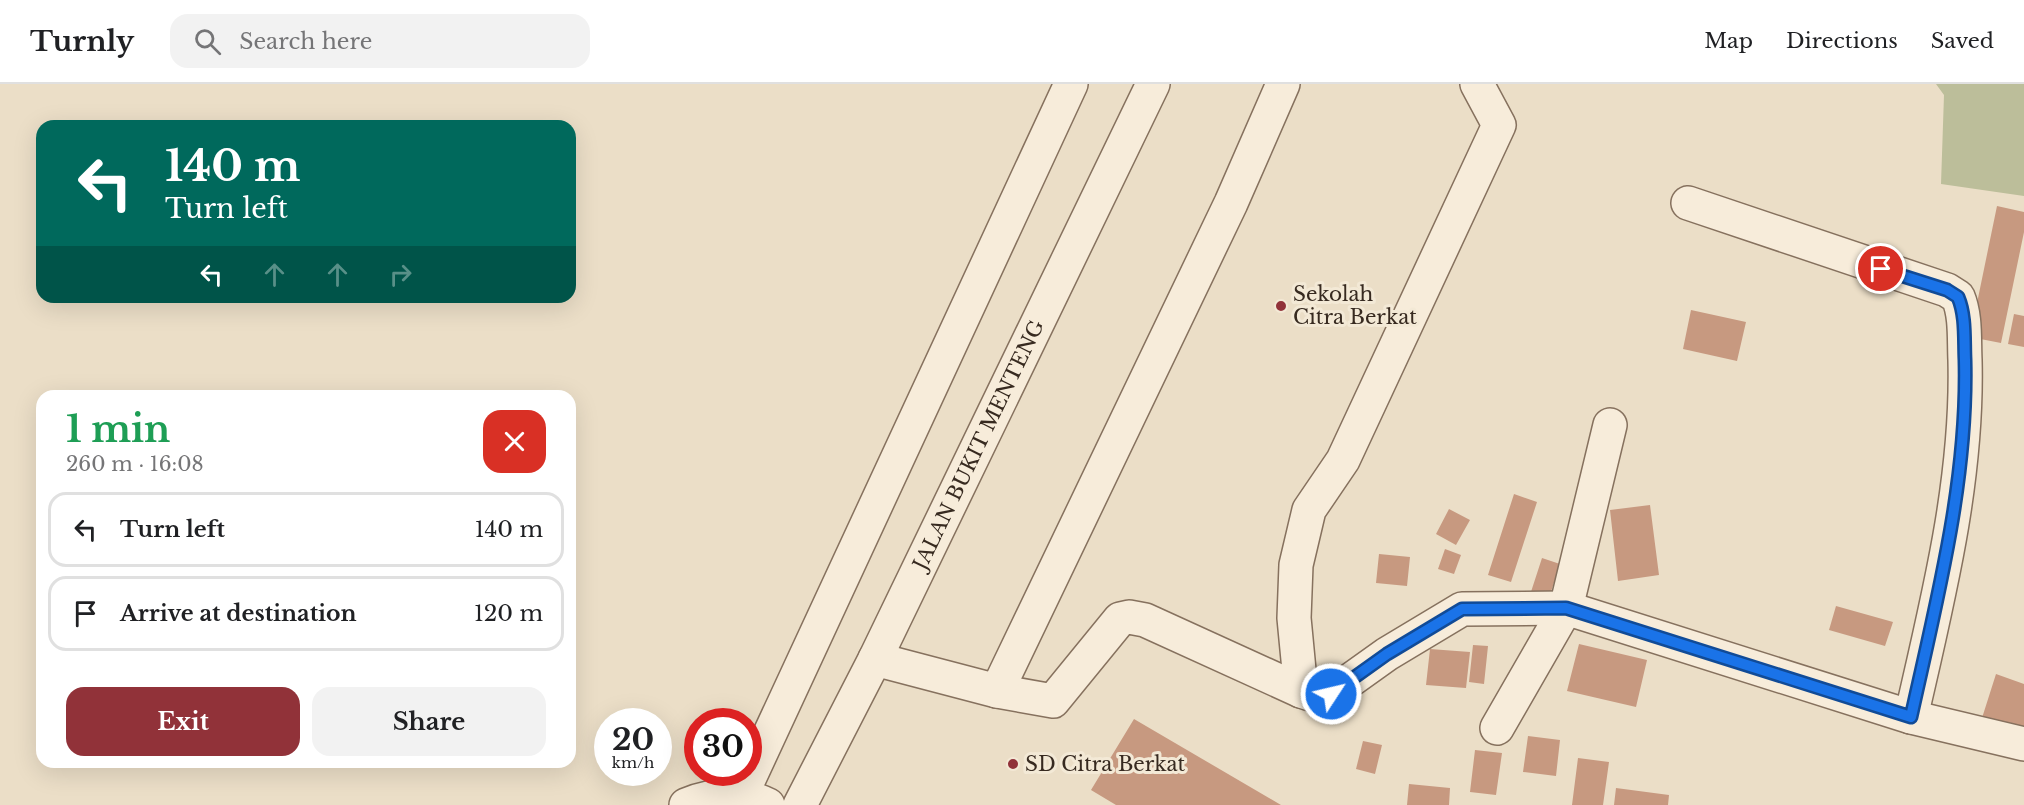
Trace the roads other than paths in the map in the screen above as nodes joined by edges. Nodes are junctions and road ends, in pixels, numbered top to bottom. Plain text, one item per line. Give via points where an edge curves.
1 (1071, 84) edge
2 (1153, 84) edge
3 (1283, 84) edge
4 (1477, 84) edge
5 (1688, 203) dead end
6 (1610, 425) dead end
7 (1566, 608) junction
8 (875, 659) junction
9 (996, 691) junction
10 (1301, 691) junction
11 (1911, 717) junction
12 (1497, 728) dead end
13 (2024, 744) edge
14 (755, 800) edge
15 (686, 805) edge
16 (800, 805) edge

1 - 14 street
2 - 8 street, JALAN BUKIT MENTENG
3 - 9 street via 1231,203
4 - 10 street via 1499,125 1343,460 1309,510 1296,565 1294,618
5 - 11 street via 1958,297 1964,320 1966,406 1950,542
6 - 7 street
7 - 10 street via 1462,609 1387,654 1331,694 1316,696
7 - 11 street
7 - 12 street
8 - 9 street
8 - 16 street, JALAN BUKIT MENTENG
9 - 10 street via 1046,702 1056,700 1120,619 1129,617 1145,620
11 - 13 street
14 - 15 street via 712,796

